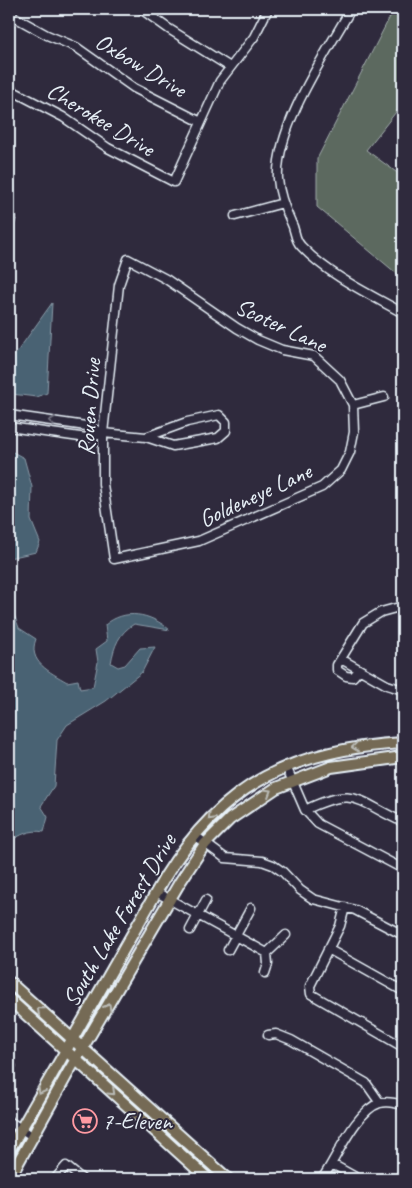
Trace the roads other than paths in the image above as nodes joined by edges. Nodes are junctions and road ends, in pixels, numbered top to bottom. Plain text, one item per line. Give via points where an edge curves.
1 (141, 9) edge
2 (268, 9) edge
3 (351, 9) edge
4 (9, 14) edge
5 (230, 67) junction
6 (9, 89) edge
7 (200, 122) junction
8 (283, 202) junction
9 (235, 216) dead end
10 (128, 260) joint
11 (403, 313) edge
12 (384, 397) dead end
13 (353, 405) junction
14 (9, 415) edge
15 (9, 427) edge
16 (103, 433) junction
17 (146, 438) junction
18 (114, 559) joint
19 (403, 606) edge
20 (340, 659) junction
21 (359, 670) junction
22 (403, 690) edge
23 (403, 743) edge
24 (403, 757) edge
25 (286, 766) junction
26 (292, 780) junction
27 (305, 810) junction
28 (403, 822) edge
29 (194, 835) junction
30 (205, 844) junction
31 (403, 869) edge
32 (156, 892) junction
33 (170, 900) junction
34 (206, 900) dead end
35 (345, 907) junction
36 (251, 908) dead end
37 (198, 916) junction
38 (190, 930) dead end
39 (286, 935) dead end
40 (403, 935) edge
41 (236, 937) junction
42 (328, 949) junction
43 (228, 950) dead end
44 (267, 953) junction
45 (265, 973) dead end
46 (9, 982) edge
47 (403, 991) edge
48 (9, 999) edge
49 (268, 1035) dead end
50 (72, 1038) junction
51 (403, 1047) edge
52 (65, 1048) junction
53 (83, 1049) junction
54 (9, 1059) edge
55 (77, 1059) junction
56 (9, 1070) edge
57 (380, 1103) junction
58 (403, 1105) edge
59 (9, 1121) edge
60 (21, 1128) junction
61 (32, 1136) junction
62 (188, 1143) junction
63 (9, 1150) edge
64 (178, 1152) junction
65 (332, 1164) junction
66 (9, 1179) edge
67 (55, 1179) edge
68 (82, 1179) edge
69 (208, 1179) edge
70 (228, 1179) edge
71 (322, 1179) edge
72 (359, 1179) edge

1 - 5 street
2 - 5 street via 254,38
3 - 8 street via 291,120 279,165 278,180
4 - 7 street, Oxbow Drive via 47,36 76,47 134,88
5 - 7 street
6 - 7 street, Cherokee Drive via 63,117 108,148 174,182
8 - 9 street
8 - 11 street via 295,238 306,251 351,283
10 - 13 street, Scoter Lane via 166,279 258,340 282,350 314,356 340,380
10 - 16 street, Rouen Drive via 119,285
12 - 13 street
13 - 18 street, Goldeneye Lane via 354,432 350,452 340,470 322,487 199,541
16 -> 14 street via 86,426
15 - 16 street via 87,438
16 - 17 street
16 - 18 street, Rouen Drive via 103,484
17 - 17 street via 187,422 218,415 226,422 226,431 218,438 173,446
19 - 20 street via 381,612 363,623
20 - 21 street
20 - 21 street via 336,670 340,674 353,677
21 - 22 street
23 -> 25 main road, South Lake Forest Drive via 338,750
24 - 26 main road, South Lake Forest Drive via 339,765
25 - 26 street
25 -> 29 main road, South Lake Forest Drive via 240,792
26 - 27 street
30 -> 26 main road, South Lake Forest Drive via 246,807
27 - 28 street via 334,797 349,797 368,803
27 - 31 street via 324,828
29 - 30 street
29 - 32 main road, South Lake Forest Drive
30 - 33 main road, South Lake Forest Drive
30 - 35 street via 225,858 273,865 313,899
32 - 33 street
32 - 50 main road, South Lake Forest Drive
33 - 37 street
53 -> 33 main road, South Lake Forest Drive
34 - 37 street
35 - 40 street
35 - 42 street
36 - 41 street
37 - 38 street
37 - 41 street
39 - 44 street
41 - 43 street
41 - 44 street
42 - 47 street
42 - 51 street via 310,986 314,997
44 - 45 street
50 -> 46 main road
48 - 52 main road
49 - 57 street via 276,1034 291,1040 366,1083
50 - 52 main road, South Lake Forest Drive
50 - 53 main road
52 - 55 main road
52 -> 60 main road, South Lake Forest Drive
53 - 55 main road, South Lake Forest Drive
53 - 62 main road
54 - 56 street
55 - 61 main road, South Lake Forest Drive
55 -> 64 main road
57 - 58 street
57 - 65 street via 364,1114
59 - 60 street
60 - 61 street
60 - 63 main road, South Lake Forest Drive
61 - 66 main road, South Lake Forest Drive
62 - 64 main road
62 - 70 main road
64 - 69 main road
65 - 71 street
65 - 72 street
67 - 68 street via 66,1166

